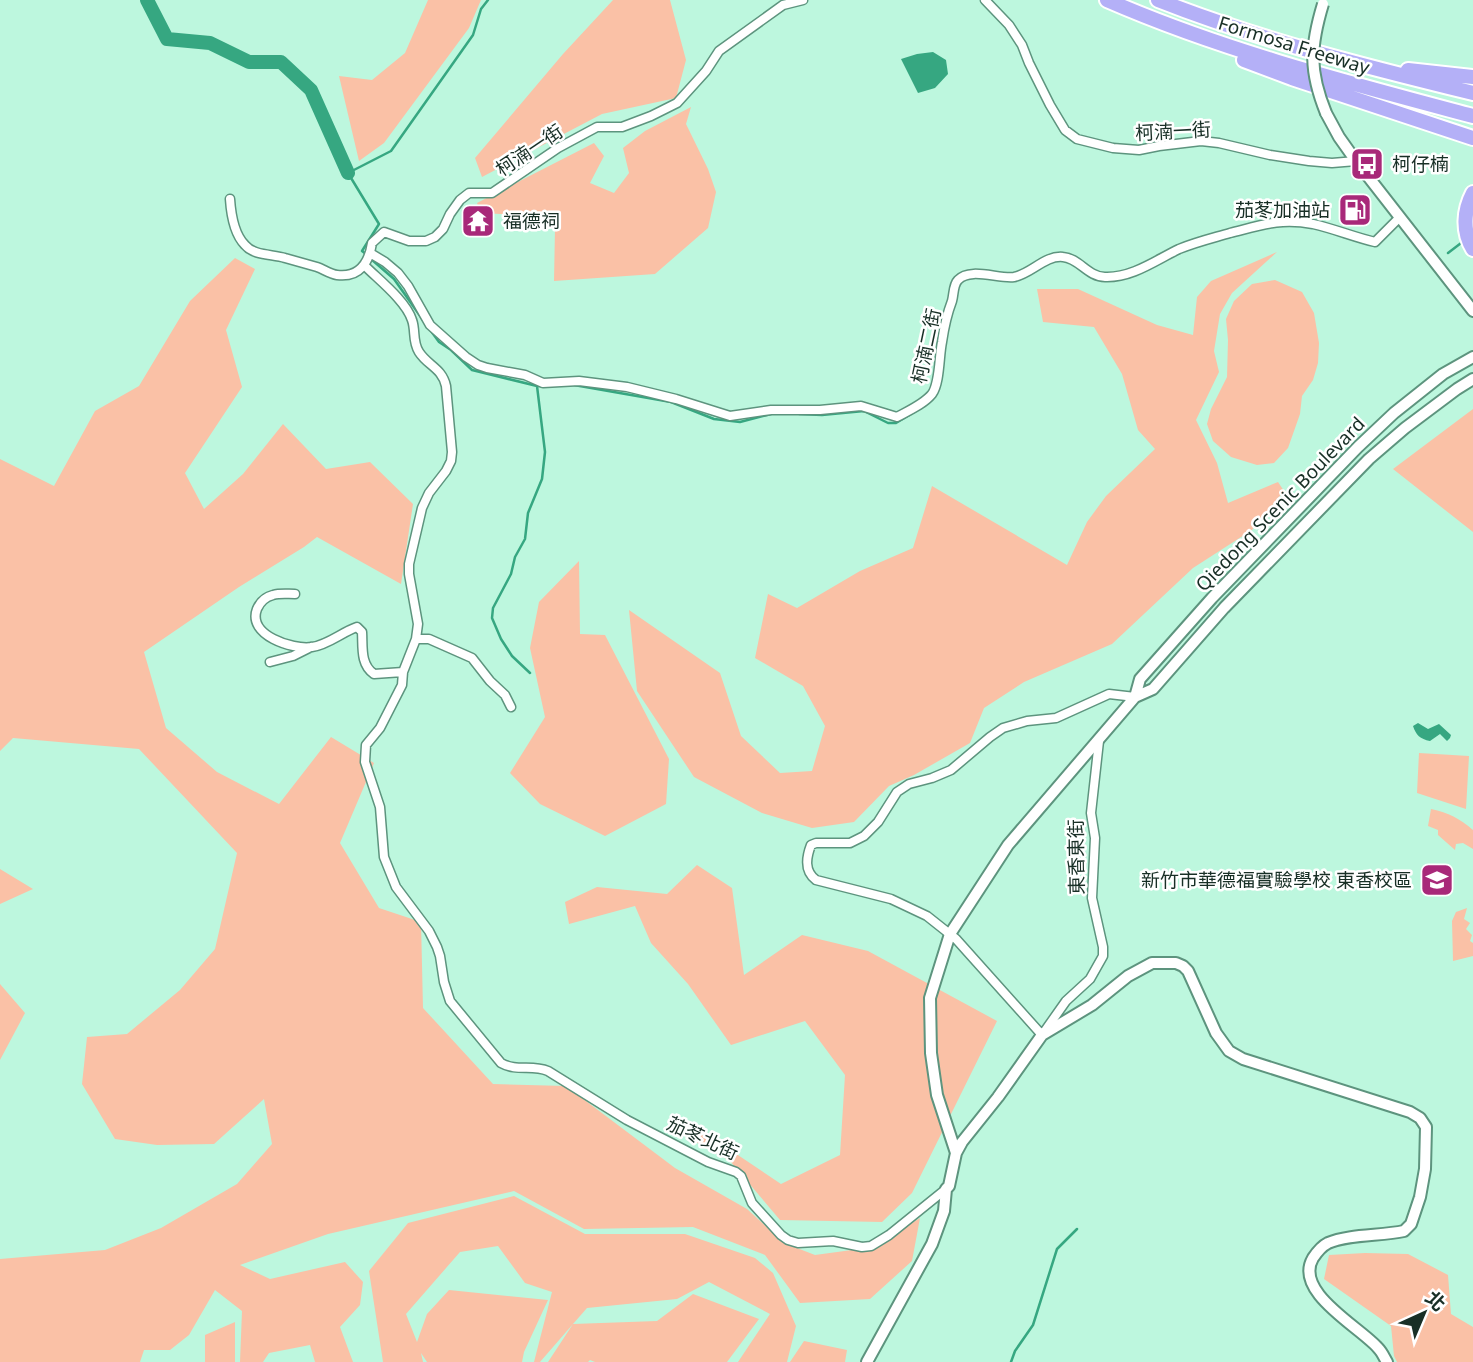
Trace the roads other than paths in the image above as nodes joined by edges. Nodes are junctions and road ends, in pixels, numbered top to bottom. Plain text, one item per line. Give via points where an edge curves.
1 (803, 0) edge
2 (985, 0) edge
3 (1158, 0) edge
4 (1111, 2) edge
5 (1324, 2) edge
6 (1371, 67) junction
7 (1473, 77) edge
8 (1473, 93) edge
9 (1473, 116) edge
10 (1473, 138) edge
11 (1356, 161) junction
12 (1473, 193) edge
13 (230, 200) dead end
14 (1400, 218) junction
15 (1470, 241) edge
16 (370, 253) junction
17 (365, 266) junction
18 (1473, 310) edge
19 (1473, 358) edge
20 (1473, 379) edge
21 (295, 594) dead end
22 (416, 639) junction
23 (311, 647) junction
24 (270, 662) dead end
25 (403, 672) junction
26 (1135, 697) junction
27 (511, 707) dead end
28 (1099, 740) junction
29 (950, 934) junction
30 (1042, 1035) junction
31 (956, 1153) junction
32 (946, 1189) junction
33 (867, 1362) edge
34 (1387, 1362) edge

1 - 16 street, 柯湳一街 via 783,5 719,51 677,103 622,127 597,127 492,193 469,193 435,237 409,241 384,232 372,243
2 - 11 street, 柯湳一街 via 1009,24 1050,105 1065,130 1077,139 1139,150 1201,141 1309,161
3 - 6 highway, Formosa Freeway
4 - 9 highway, Formosa Freeway via 1188,33 1316,74
4 - 10 highway via 1225,53
5 - 11 street, bridge via 1315,32 1317,90
6 - 7 highway
6 - 8 highway, Formosa Freeway
11 - 14 street
12 - 15 highway via 1465,222
13 - 17 street via 237,232 245,246 260,254 338,275
14 - 16 street, 柯湳二街 via 1375,242 1340,230 1286,221 1196,242 1121,276 1096,276 1061,256 1016,277 985,274 962,278 954,286 947,314 934,391 897,417 861,406 730,416 627,387 579,381 543,383 487,368 466,357 430,325 398,273
14 - 18 street
16 - 17 street, 柯湳一街
17 - 22 street, 茄苳北街 via 402,304 413,321 419,353 444,377 446,386 451,461 422,508 409,564
19 - 26 street, Qiedong Scenic Boulevard via 1443,374 1358,447 1212,598 1140,679
20 - 26 street, Qiedong Scenic Boulevard via 1369,459 1224,608 1153,689
21 - 23 street via 266,597 254,617 272,638 286,645
22 - 25 street, 茄苳北街
22 - 27 street via 429,639 472,658
23 - 24 street
23 - 25 street via 358,627 370,672
25 - 32 street, 茄苳北街 via 402,685 366,745 365,762 380,807 384,857 396,887 437,947 450,1001 501,1063 548,1071 627,1120 737,1172 752,1203 781,1235 797,1243 871,1246
26 - 28 street, Qiedong Scenic Boulevard
26 - 29 street via 1109,694 1056,718 1003,728 951,770 897,792 864,836 850,843 811,845 807,869 816,880 909,906
28 - 29 street, Qiedong Scenic Boulevard via 1008,845
28 - 30 street, 東香東街 via 1091,813 1095,838 1092,898 1103,956 1090,979 1066,1001
29 - 30 street
29 - 31 street, Qiedong Scenic Boulevard via 930,998 931,1054 937,1095
30 - 31 street
30 - 34 street via 1152,963 1176,963 1188,971 1229,1051 1420,1118 1426,1127 1425,1169 1411,1224 1393,1234 1324,1244 1310,1266 1310,1279 1317,1291
31 - 32 street
32 - 33 street via 932,1244

